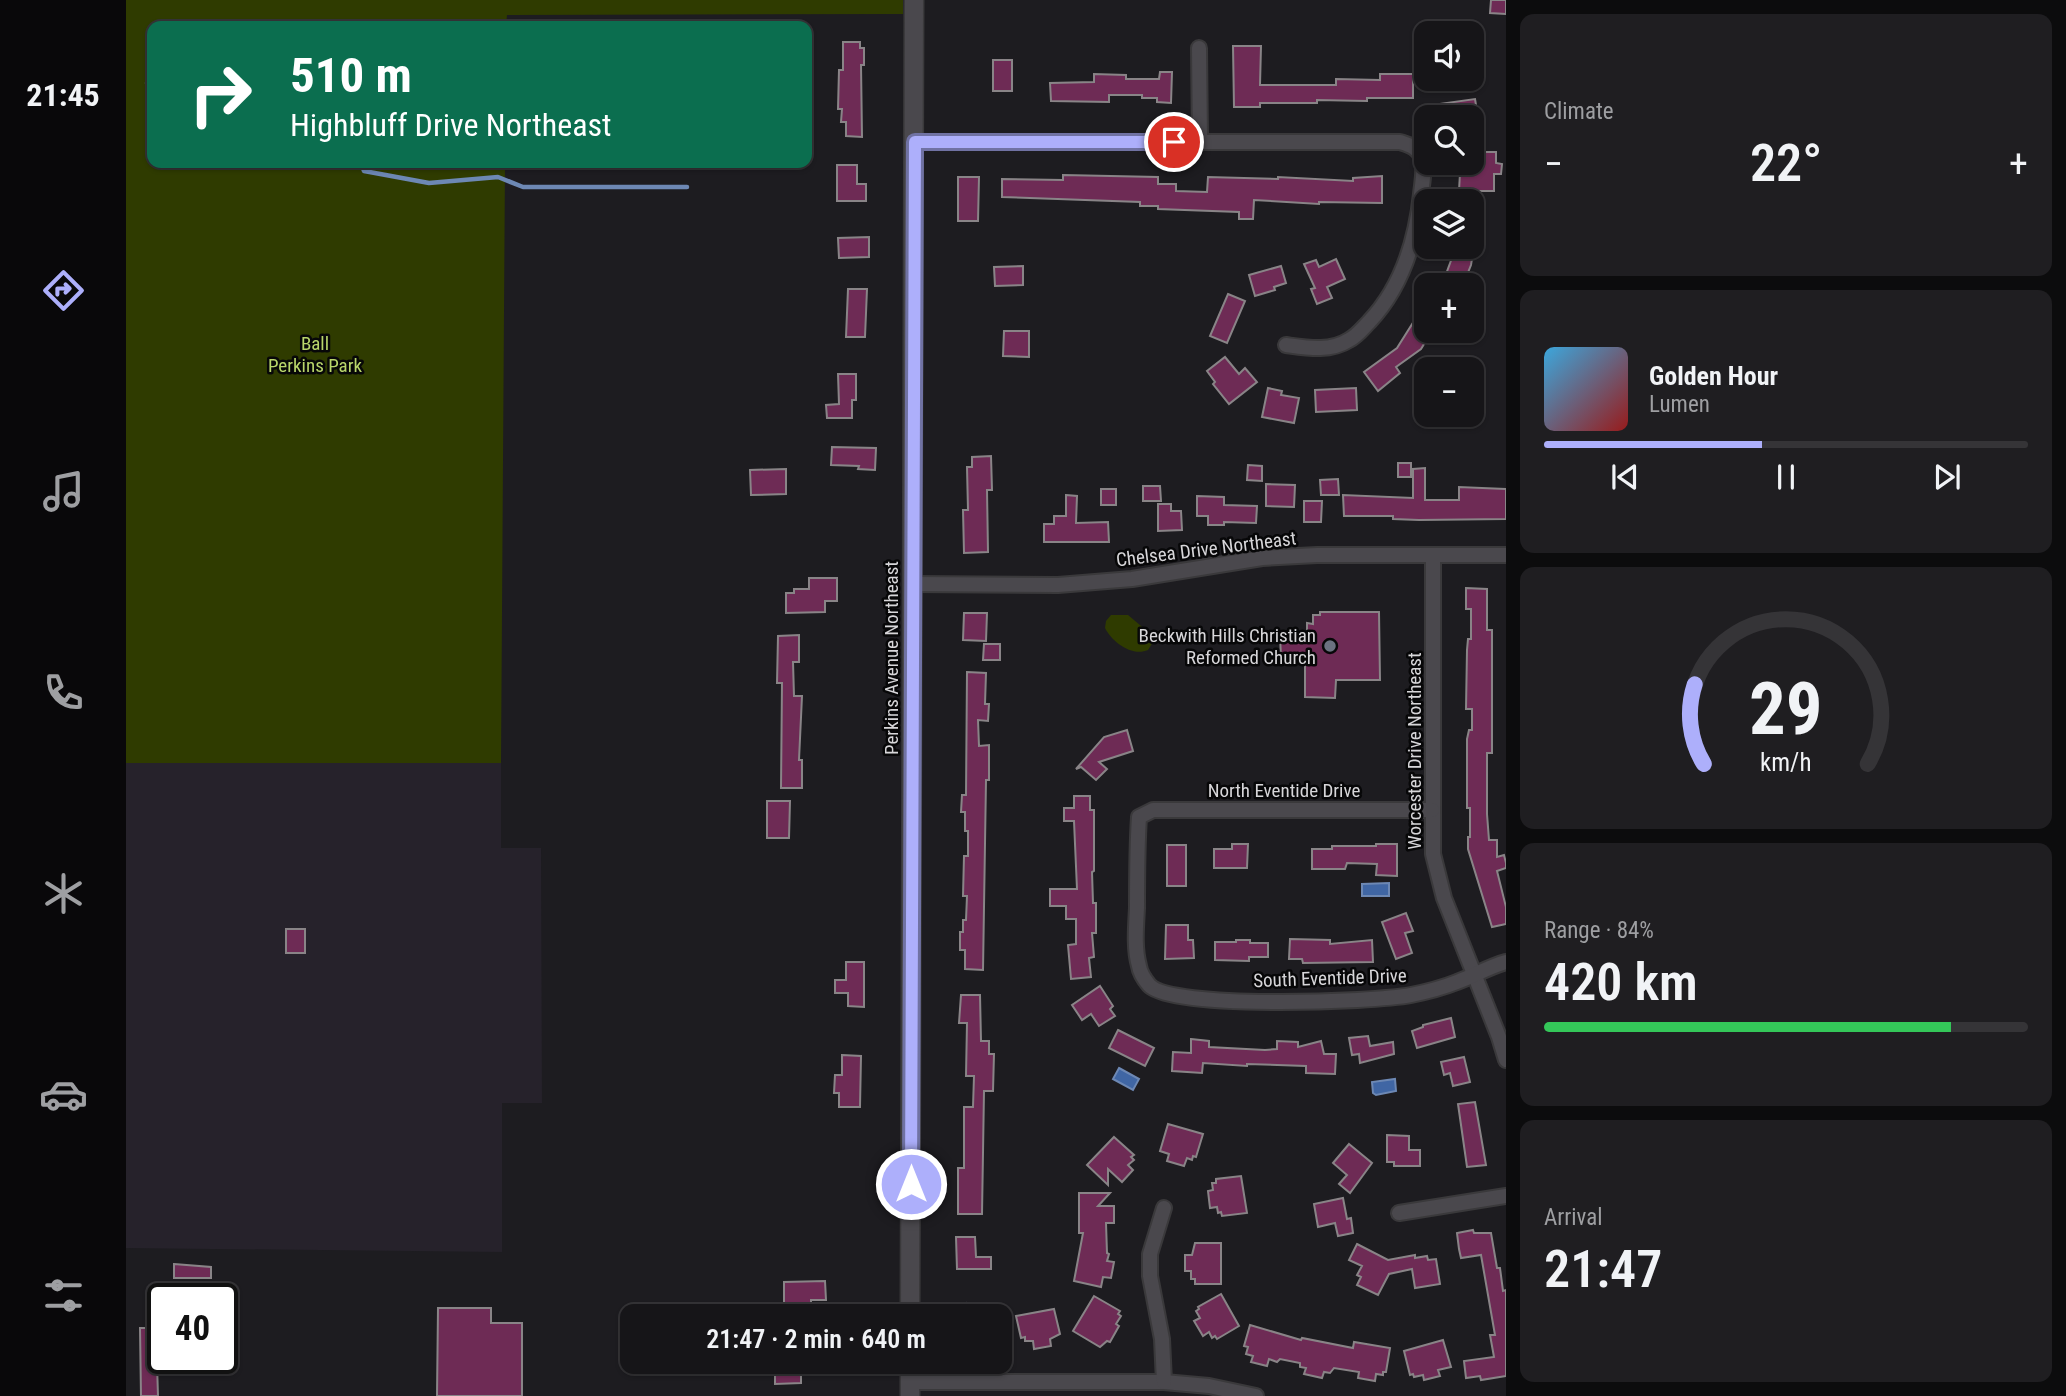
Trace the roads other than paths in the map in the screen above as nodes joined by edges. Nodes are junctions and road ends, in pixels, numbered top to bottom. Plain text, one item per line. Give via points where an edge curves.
1 (914, 0) edge
2 (1199, 48) dead end
3 (915, 142) junction
4 (1200, 142) junction
5 (1286, 345) dead end
6 (1433, 555) junction
7 (1506, 555) edge
8 (912, 584) junction
9 (1432, 810) junction
10 (1506, 962) edge
11 (1475, 974) junction
12 (1151, 988) joint
13 (1506, 1060) edge
14 (1506, 1196) edge
15 (1164, 1208) dead end
16 (1399, 1213) dead end
17 (910, 1304) edge
18 (1164, 1382) junction
19 (910, 1389) edge
20 (1256, 1396) edge

1 - 3 street, Perkins Avenue Northeast
2 - 4 street
3 - 4 street
3 - 8 street, Perkins Avenue Northeast
4 - 5 street via 1400,142 1413,146 1421,157 1424,172 1418,219 1386,303 1350,340 1311,349
6 - 7 street, Chelsea Drive Northeast
6 - 8 street, Chelsea Drive Northeast via 1262,558 1058,586
6 - 9 street, Worcester Drive Northeast
8 - 17 street, Perkins Avenue Northeast
9 - 11 street, Worcester Drive Northeast via 1438,879
9 - 12 street, North Eventide Drive via 1153,810 1139,817 1136,945 1140,970
10 - 11 street, South Eventide Drive
11 - 12 street, South Eventide Drive via 1412,995 1352,1000 1209,1000
11 - 13 street, Worcester Drive Northeast
14 - 16 street
15 - 18 street via 1150,1254 1150,1276 1162,1339
18 - 19 street
18 - 20 street

